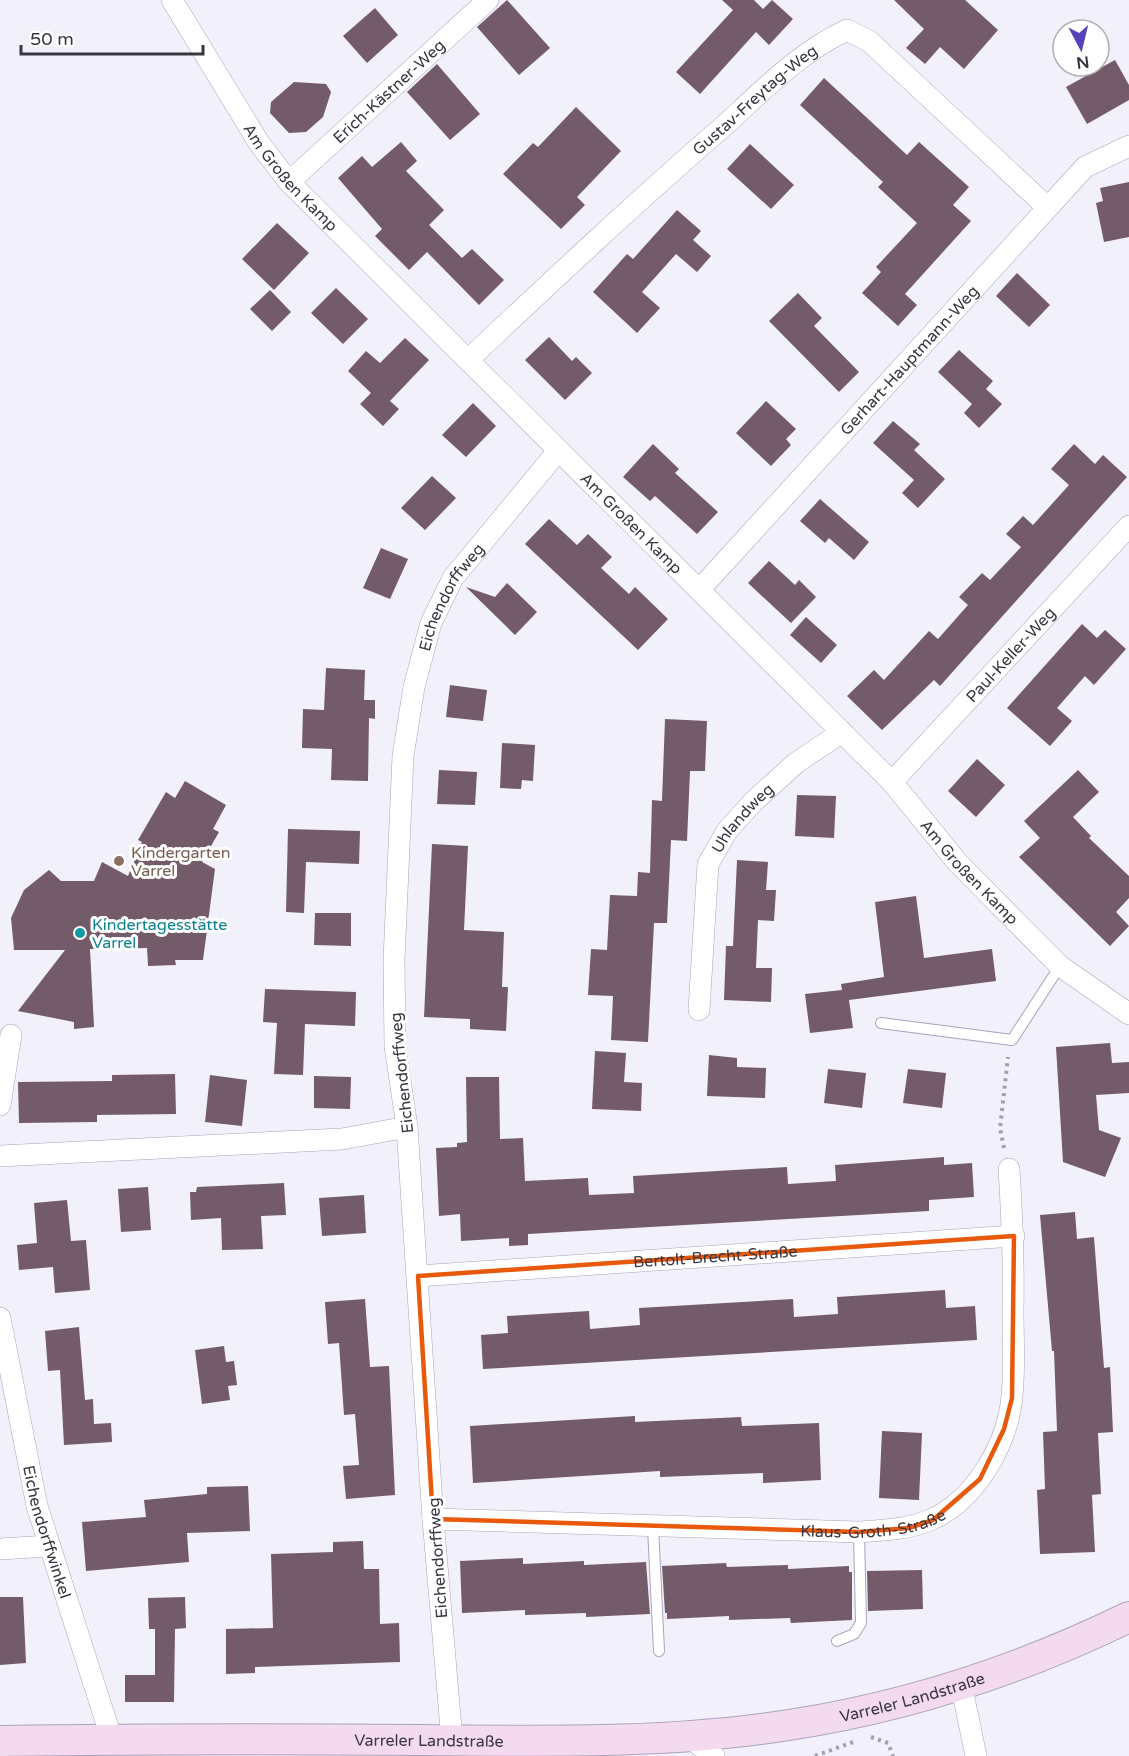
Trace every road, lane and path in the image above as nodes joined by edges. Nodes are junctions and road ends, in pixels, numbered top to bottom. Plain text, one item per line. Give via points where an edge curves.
1 (172, 0) edge
2 (488, 0) edge
3 (1129, 146) edge
4 (289, 182) junction
5 (1047, 207) junction
6 (469, 359) junction
7 (558, 451) junction
8 (1129, 526) edge
9 (700, 589) junction
10 (842, 732) junction
11 (892, 782) junction
12 (1060, 966) junction
13 (699, 1010) dead end
14 (1129, 1014) edge
15 (881, 1023) dead end
16 (11, 1035) dead end
17 (1012, 1040) junction
18 (0, 1105) edge
19 (407, 1127) junction
20 (0, 1156) edge
21 (1009, 1169) joint
22 (1014, 1236) junction
23 (418, 1276) junction
24 (0, 1318) edge
25 (434, 1519) junction
26 (653, 1527) junction
27 (859, 1532) junction
28 (49, 1546) junction
29 (0, 1549) edge
30 (1129, 1617) edge
31 (837, 1641) dead end
32 (659, 1651) dead end
33 (961, 1684) junction
34 (686, 1735) junction
35 (867, 1736) dead end
36 (112, 1740) junction
37 (452, 1740) junction
38 (858, 1740) dead end
39 (0, 1741) edge
40 (289, 1748) edge
41 (974, 1755) edge
42 (714, 1756) edge
43 (815, 1756) edge
44 (893, 1756) edge

1 - 4 street, Am Großen Kamp via 259,143
2 - 4 street, Erich-Kästner-Weg
3 - 5 street, Gerhart-Hauptmann-Weg via 1085,166
4 - 6 street, Am Großen Kamp
5 - 6 street, Gustav-Freytag-Weg via 869,41 847,30 830,38 771,84 654,186
5 - 9 street, Gerhart-Hauptmann-Weg
6 - 7 street, Am Großen Kamp
7 - 9 street, Am Großen Kamp
7 - 19 street, Eichendorffweg via 453,578 430,623 414,687 403,756 394,960 395,1046
8 - 11 street, Paul-Keller-Weg
9 - 10 street, Am Großen Kamp
10 - 11 street, Am Großen Kamp
10 - 13 street, Uhlandweg via 796,763 753,802 727,831 708,864
11 - 12 street, Am Großen Kamp via 958,863
12 - 14 street, Am Großen Kamp
12 - 17 lane
15 - 17 lane
16 - 18 street
17 - 21 path via 1000,1128
19 - 20 street via 342,1139
19 - 23 street, Eichendorffweg
21 - 22 street, Klaus-Groth-Straße
22 - 23 street, Bertolt-Brecht-Straße
22 - 27 street, Klaus-Groth-Straße via 1012,1398 994,1455 980,1479 959,1502 933,1520 909,1528
23 - 25 street, Eichendorffweg
24 - 28 street, Eichendorffwinkel via 37,1506
25 - 26 street, Klaus-Groth-Straße
25 - 37 street, Eichendorffweg
26 - 27 street, Klaus-Groth-Straße
26 - 32 lane
27 - 31 lane via 861,1623 854,1634
28 - 29 street
28 - 36 street, Eichendorffwinkel
30 - 33 main road, Varreler Landstraße via 1048,1654
33 - 34 main road, Varreler Landstraße via 787,1726
33 - 41 street
34 - 37 main road, Varreler Landstraße
34 - 42 street
35 - 44 path via 888,1743
36 - 39 main road, Varreler Landstraße
36 - 40 main road, Varreler Landstraße
37 - 40 main road, Varreler Landstraße
38 - 43 path

